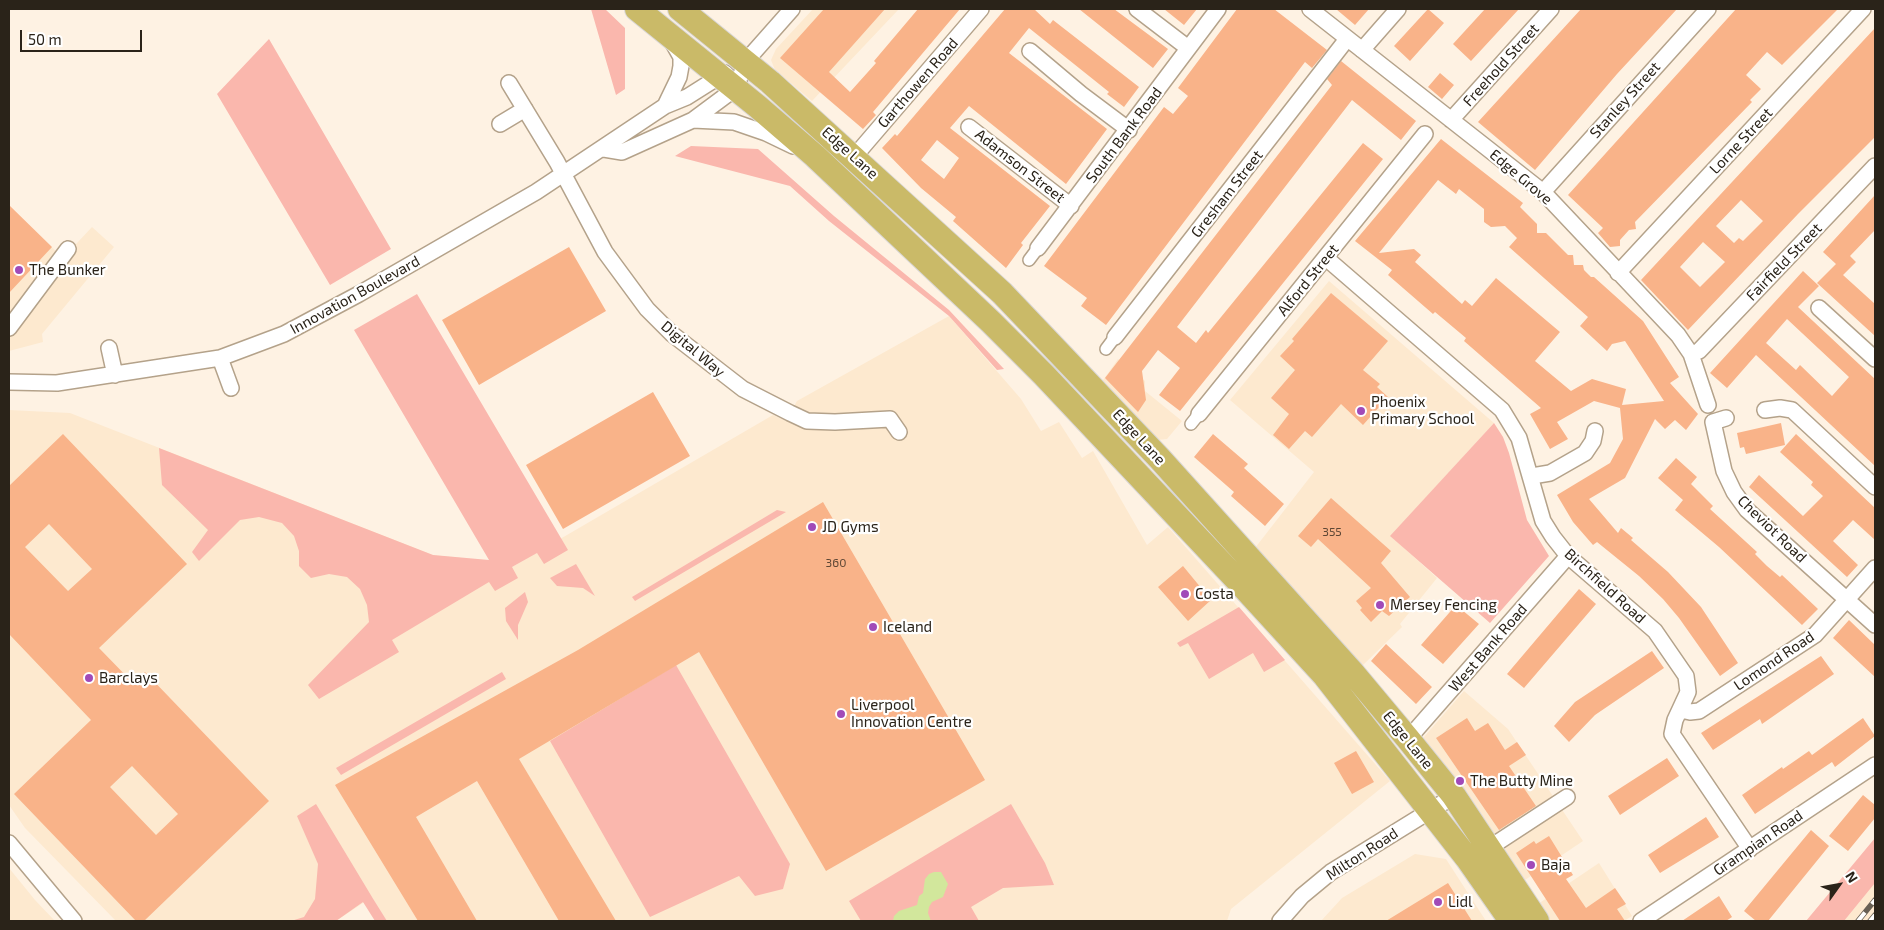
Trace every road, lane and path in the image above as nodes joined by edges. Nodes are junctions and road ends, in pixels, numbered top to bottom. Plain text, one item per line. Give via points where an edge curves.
1 (637, 9) edge
2 (680, 9) edge
3 (792, 9) edge
4 (981, 9) edge
5 (1137, 9) edge
6 (1218, 9) edge
7 (1310, 9) edge
8 (1398, 9) edge
9 (1551, 9) edge
10 (1708, 9) edge
11 (1863, 9) edge
12 (670, 37) junction
13 (1347, 39) junction
14 (1188, 48) junction
15 (1362, 50) junction
16 (1030, 51) dead end
17 (746, 61) junction
18 (728, 82) junction
19 (509, 83) dead end
20 (666, 106) junction
21 (525, 109) junction
22 (693, 120) junction
23 (1451, 120) junction
24 (500, 124) dead end
25 (969, 127) dead end
26 (1128, 130) junction
27 (1425, 134) dead end
28 (604, 149) junction
29 (815, 156) junction
30 (854, 157) junction
31 (1875, 166) edge
32 (560, 168) junction
33 (1543, 192) junction
34 (1071, 206) junction
35 (1038, 248) joint
36 (68, 249) dead end
37 (1326, 258) junction
38 (1029, 260) dead end
39 (1618, 273) junction
40 (1819, 308) dead end
41 (9, 328) edge
42 (1111, 343) dead end
43 (109, 348) dead end
44 (1691, 354) junction
45 (220, 358) junction
46 (1875, 359) edge
47 (115, 375) junction
48 (9, 382) edge
49 (231, 388) dead end
50 (1708, 405) dead end
51 (1764, 410) dead end
52 (1726, 418) dead end
53 (1195, 419) dead end
54 (1595, 431) dead end
55 (899, 432) dead end
56 (1532, 476) junction
57 (1875, 487) edge
58 (1568, 556) junction
59 (1875, 568) edge
60 (1848, 600) junction
61 (1875, 625) edge
62 (1681, 710) junction
63 (1408, 739) junction
64 (1875, 765) edge
65 (1454, 796) junction
66 (1567, 797) dead end
67 (1431, 811) junction
68 (9, 843) edge
69 (1489, 848) junction
70 (1750, 849) junction
71 (74, 921) edge
72 (1280, 921) edge
73 (1511, 921) edge
74 (1537, 921) edge
75 (1641, 921) edge

1 - 12 highway, Edge Lane
2 - 17 highway, Edge Lane
3 - 17 street
4 - 30 street, Garthowen Road
5 - 14 street
6 - 14 street, South Bank Road
7 - 13 street, Edge Grove
8 - 15 street
9 - 23 street, Freehold Street
10 - 33 street, Stanley Street
11 - 39 street, Lorne Street
12 - 18 highway, Edge Lane
12 - 20 street, Innovation Boulevard via 681,57 681,66 680,77
13 - 15 street, Edge Grove
13 - 42 street, Gresham Street
14 - 26 street, South Bank Road
15 - 23 street, Edge Grove
16 - 26 street
17 - 18 street
17 - 30 highway, Edge Lane
18 - 20 street, Innovation Boulevard
18 - 22 street
18 - 29 highway, Edge Lane
19 - 21 street
20 - 28 street, Innovation Boulevard
21 - 24 street
21 - 32 street
22 - 28 street, Edge Lane via 622,152
22 - 29 street, Edge Lane via 734,122
23 - 33 street, Edge Grove
25 - 34 street, Adamson Street
26 - 34 street, South Bank Road
27 - 37 street, Alford Street
28 - 32 street, Innovation Boulevard
29 - 67 highway, Edge Lane via 991,322 1239,582 1325,676
30 - 63 highway, Edge Lane via 1002,293 1083,377 1352,672
31 - 44 street, Fairfield Street via 1699,351
32 - 45 street, Innovation Boulevard via 536,192 359,294 284,334
32 - 55 street, Digital Way via 605,252 647,309 711,366 743,389 806,420 890,419
33 - 39 street, Edge Grove
34 - 35 street, South Bank Road
35 - 38 street, South Bank Road
36 - 41 street
37 - 53 street, Alford Street
37 - 56 street, Birchfield Road via 1502,410 1519,438
39 - 44 street, Edge Grove via 1678,335
40 - 46 street
43 - 47 street
44 - 50 street, Edge Grove
45 - 47 street, Innovation Boulevard
45 - 49 street
47 - 48 street, Innovation Boulevard via 57,383
51 - 57 street via 1792,410
52 - 60 street, Cheviot Road via 1713,422 1724,471 1734,492 1747,510
54 - 56 street via 1593,442 1585,453 1550,474
56 - 58 street, Birchfield Road via 1543,521
58 - 62 street, Birchfield Road via 1655,631 1686,676 1688,692
58 - 63 street, West Bank Road
59 - 60 street, Lomond Road
60 - 61 street, Cheviot Road
60 - 62 street, Lomond Road via 1814,635 1699,711
62 - 70 street, Birchfield Road via 1672,734
63 - 65 highway, Edge Lane
64 - 70 street, Grampian Road
65 - 67 street, Milton Road
65 - 69 highway, Edge Lane
66 - 69 street
67 - 72 street, Milton Road via 1331,872 1302,896
67 - 73 highway, Edge Lane
68 - 71 street
69 - 74 highway, Edge Lane
70 - 75 street, Grampian Road

